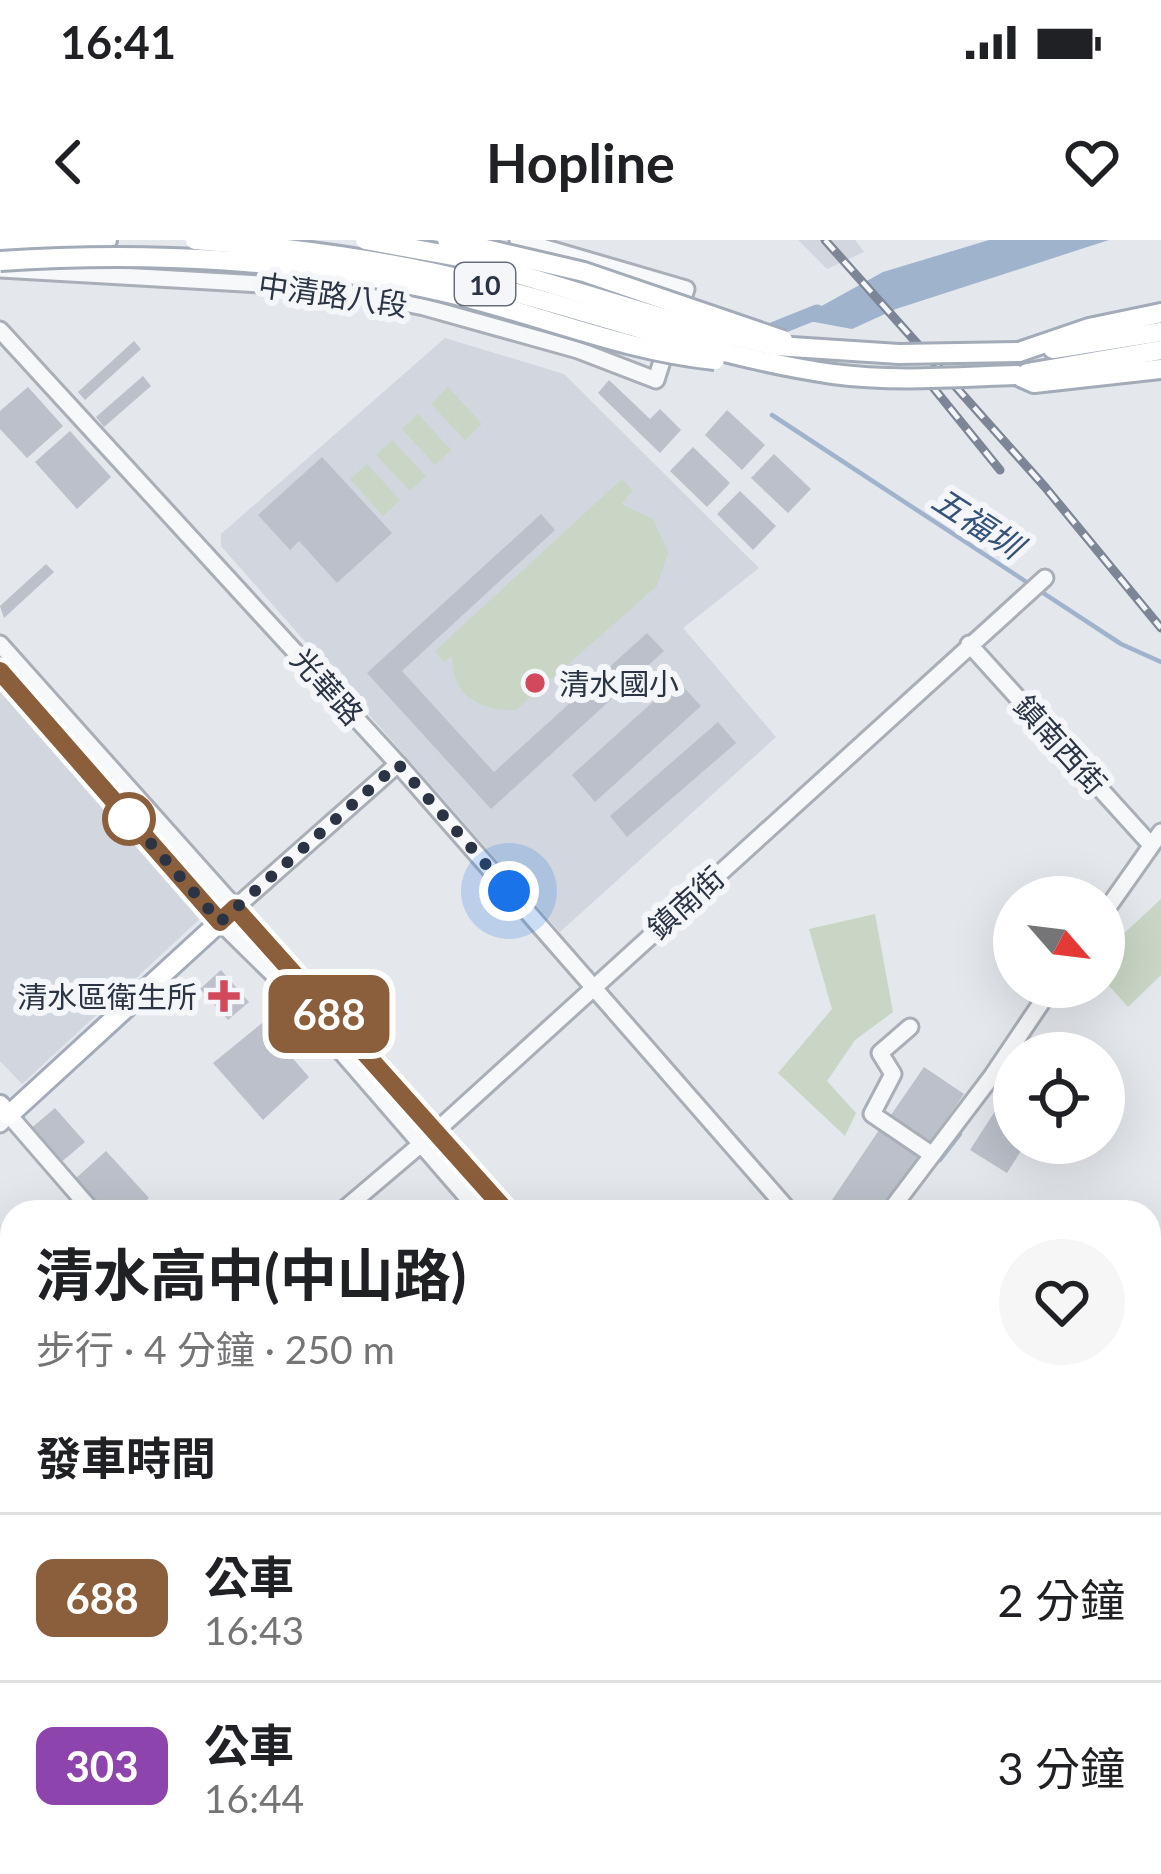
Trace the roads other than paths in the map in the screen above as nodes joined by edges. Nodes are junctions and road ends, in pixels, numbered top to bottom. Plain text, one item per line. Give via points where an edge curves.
1 (107, 240) edge
2 (195, 240) edge
3 (365, 240) edge
4 (446, 240) edge
5 (518, 240) edge
6 (0, 243) edge
7 (0, 265) edge
8 (1161, 313) edge
9 (1161, 332) edge
10 (3, 339) edge
11 (798, 346) junction
12 (1161, 350) edge
13 (1019, 352) junction
14 (767, 363) junction
15 (1161, 369) edge
16 (1016, 375) junction
17 (1038, 584) dead end
18 (0, 644) edge
19 (969, 644) junction
20 (0, 671) edge
21 (398, 764) junction
22 (1156, 839) edge
23 (1125, 883) edge
24 (227, 915) junction
25 (593, 986) junction
26 (1038, 1008) edge
27 (910, 1027) dead end
28 (3, 1114) edge
29 (434, 1133) junction
30 (419, 1144) junction
31 (931, 1154) junction
32 (82, 1200) edge
33 (355, 1200) edge
34 (469, 1200) edge
35 (496, 1200) edge
36 (780, 1200) edge
37 (898, 1200) edge

1 - 6 main road
2 - 14 main road, 10, bridge via 358,257 484,284
3 - 11 main road, 10, bridge via 464,258 694,327
4 - 11 main road, bridge via 584,272
5 - 7 street, 中清路八段 via 686,289 656,380 578,350 328,288
7 - 14 main road, bridge via 79,256 356,275 522,311 661,354
8 - 13 main road
9 - 13 main road, 10
10 - 21 street, 光華路
11 - 13 main road, 10, bridge
12 - 16 main road, 10
14 - 16 main road, 10, bridge via 899,378
15 - 16 main road via 1034,383
17 - 19 street, 鎮南街
18 - 24 street
19 - 22 street, 鎮南西街
19 - 25 street, 鎮南街
20 - 24 street
21 - 24 street
21 - 25 street, 光華路
22 - 23 street
24 - 28 main road
24 - 29 street
24 - 30 street
25 - 29 street, 鎮南街
25 - 36 street, 光華路
26 - 31 street
27 - 31 street via 880,1053 893,1074 872,1114
28 - 32 street
29 - 30 street, 鎮南街
29 - 35 street
30 - 33 street, 鎮南街
30 - 34 street
31 - 37 street

